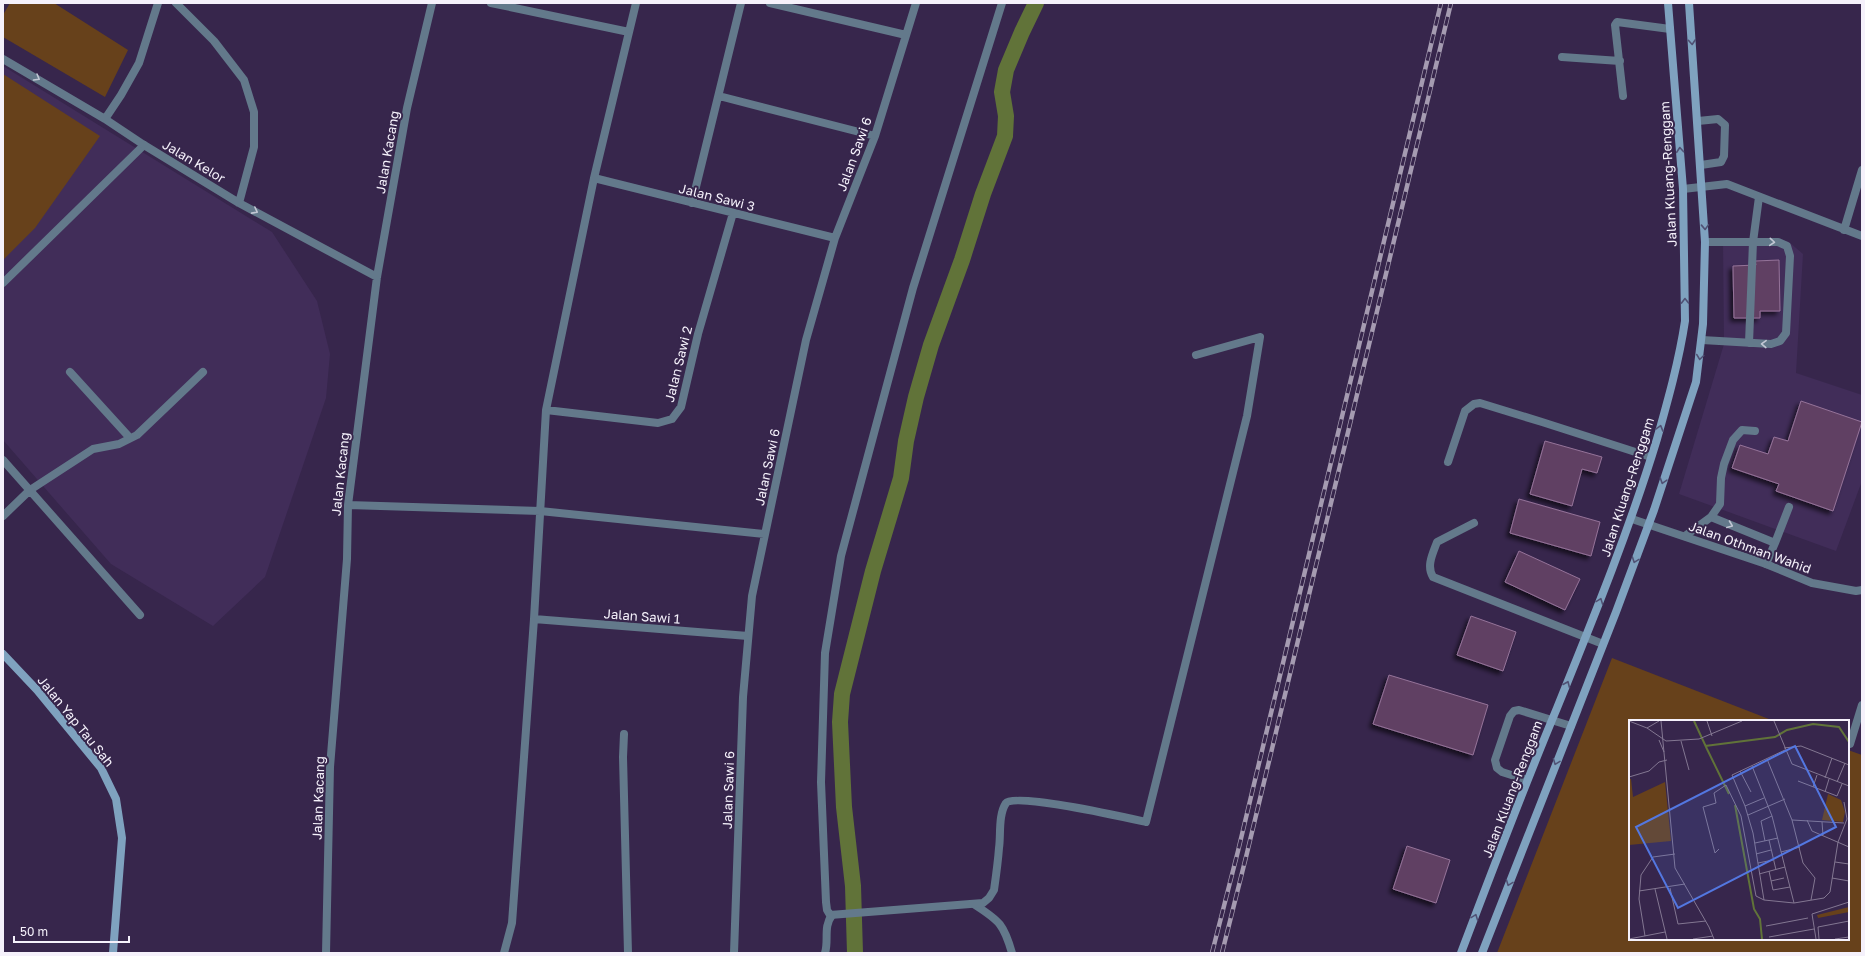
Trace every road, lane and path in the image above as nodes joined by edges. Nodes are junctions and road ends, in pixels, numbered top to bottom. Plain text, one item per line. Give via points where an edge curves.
1 (158, 3) edge
2 (176, 3) edge
3 (432, 3) edge
4 (491, 3) edge
5 (636, 3) edge
6 (741, 3) edge
7 (770, 3) edge
8 (916, 3) edge
9 (1002, 3) edge
10 (1668, 3) edge
11 (1689, 3) edge
12 (1670, 29) junction
13 (629, 32) junction
14 (906, 36) junction
15 (1562, 57) dead end
16 (3, 59) edge
17 (1620, 61) junction
18 (719, 96) junction
19 (1623, 96) dead end
20 (105, 119) junction
21 (1698, 121) junction
22 (875, 136) junction
23 (144, 144) junction
24 (1701, 166) junction
25 (1862, 170) edge
26 (594, 178) junction
27 (1702, 188) junction
28 (1683, 189) junction
29 (1759, 197) junction
30 (239, 202) junction
31 (692, 203) junction
32 (733, 213) junction
33 (1844, 230) junction
34 (1862, 236) edge
35 (835, 238) junction
36 (1705, 242) junction
37 (1753, 242) junction
38 (377, 277) junction
39 (3, 283) edge
40 (1702, 340) junction
41 (1749, 343) junction
42 (1196, 355) dead end
43 (70, 372) dead end
44 (203, 372) dead end
45 (546, 410) junction
46 (1755, 431) dead end
47 (130, 438) junction
48 (1651, 457) junction
49 (3, 460) edge
50 (1448, 462) dead end
51 (30, 490) junction
52 (348, 505) junction
53 (1789, 507) dead end
54 (540, 511) junction
55 (3, 516) edge
56 (1711, 517) junction
57 (1632, 519) junction
58 (1474, 523) dead end
59 (1648, 524) junction
60 (765, 534) junction
61 (1685, 536) junction
62 (1774, 542) junction
63 (1766, 564) junction
64 (1862, 590) edge
65 (140, 615) dead end
66 (534, 619) junction
67 (748, 636) junction
68 (1586, 637) junction
69 (1603, 644) junction
70 (3, 654) edge
71 (1862, 705) edge
72 (1552, 720) junction
73 (1571, 726) junction
74 (624, 734) dead end
75 (1850, 744) dead end
76 (1527, 780) junction
77 (975, 905) junction
78 (832, 915) junction
79 (113, 953) edge
80 (326, 953) edge
81 (504, 953) edge
82 (628, 953) edge
83 (734, 953) edge
84 (825, 953) edge
85 (1012, 953) edge
86 (1461, 953) edge
87 (1482, 953) edge

1 - 20 street via 139,64
2 - 30 street via 214,40 244,80 254,112 254,148
3 - 38 street, Jalan Kacang via 407,108
4 - 13 street
5 - 13 street
6 - 18 street
7 - 14 street
8 - 14 street, Jalan Sawi 6
9 - 78 street via 913,288 841,556 825,653 821,782 826,902 827,910
10 - 12 main road, Jalan Kluang-Renggam
11 -> 21 main road
12 - 17 street via 1617,22 1615,25
28 -> 12 main road, Jalan Kluang-Renggam
13 - 26 street
14 - 22 street, Jalan Sawi 6
15 - 17 street
16 -> 20 street, Jalan Kelor
17 - 19 street
18 - 22 street
18 - 31 street
20 - 23 street, Jalan Kelor
21 - 24 main road
21 - 24 street via 1718,119 1725,125 1724,156 1721,162
22 - 35 street, Jalan Sawi 6
23 - 30 street, Jalan Kelor
23 - 39 street
24 - 27 main road
25 - 33 street
26 - 31 street, Jalan Sawi 3
26 - 45 street
27 - 28 street
27 - 29 street via 1727,184
27 -> 36 main road
48 -> 28 main road, Jalan Kluang-Renggam via 1670,394 1685,321
29 - 33 street
29 - 37 street
30 -> 38 street, Jalan Kelor
31 - 32 street, Jalan Sawi 3
32 - 35 street, Jalan Sawi 3
32 - 45 street, Jalan Sawi 2 via 698,334 681,408 672,419 658,423
33 - 34 street
35 - 60 street, Jalan Sawi 6 via 806,340
36 - 37 street
36 - 40 main road
37 - 41 street
37 -> 41 street via 1778,242 1787,246 1790,256 1786,333 1780,341 1771,344
38 - 52 street, Jalan Kacang
40 - 41 street
40 -> 59 main road via 1696,382
42 - 77 street via 1260,337 1247,416 1146,822 1030,801 1010,800 1006,803 1001,818 994,890 989,898
43 - 47 street
44 - 47 street via 137,435
45 - 54 street
46 - 56 street via 1742,430 1733,440 1721,478 1720,504
47 - 51 street via 118,444 93,449
48 - 50 street via 1480,403 1465,411
48 - 57 main road, Jalan Kluang-Renggam
49 - 51 street
51 - 55 street
51 - 65 street
52 - 54 street
52 - 80 street, Jalan Kacang via 347,559 330,767
53 - 62 street
54 - 60 street
54 - 66 street
56 - 61 street
56 -> 62 street
57 - 59 street, Jalan Othman Wahid
68 -> 57 main road, Jalan Kluang-Renggam
58 - 68 street via 1437,542 1431,559 1430,572 1433,577
59 - 61 street, Jalan Othman Wahid
59 -> 69 main road
60 - 67 street, Jalan Sawi 6 via 752,596
61 - 63 street, Jalan Othman Wahid
62 - 63 street
63 - 64 street, Jalan Othman Wahid via 1812,583
66 - 67 street, Jalan Sawi 1
66 - 81 street via 512,923
67 - 83 street, Jalan Sawi 6 via 742,697
68 - 69 street
72 -> 68 main road, Jalan Kluang-Renggam
69 - 73 main road
70 - 79 main road, Jalan Yap Tau Sah via 37,690 101,768 116,799 122,838
71 - 75 street
72 - 73 street
72 - 76 main road, Jalan Kluang-Renggam
72 - 76 street via 1518,710 1510,716 1494,760 1502,772
73 -> 87 main road
74 - 82 street
86 -> 76 main road, Jalan Kluang-Renggam
77 - 78 street
77 - 85 street via 996,918 1002,926
78 - 84 street via 826,926

